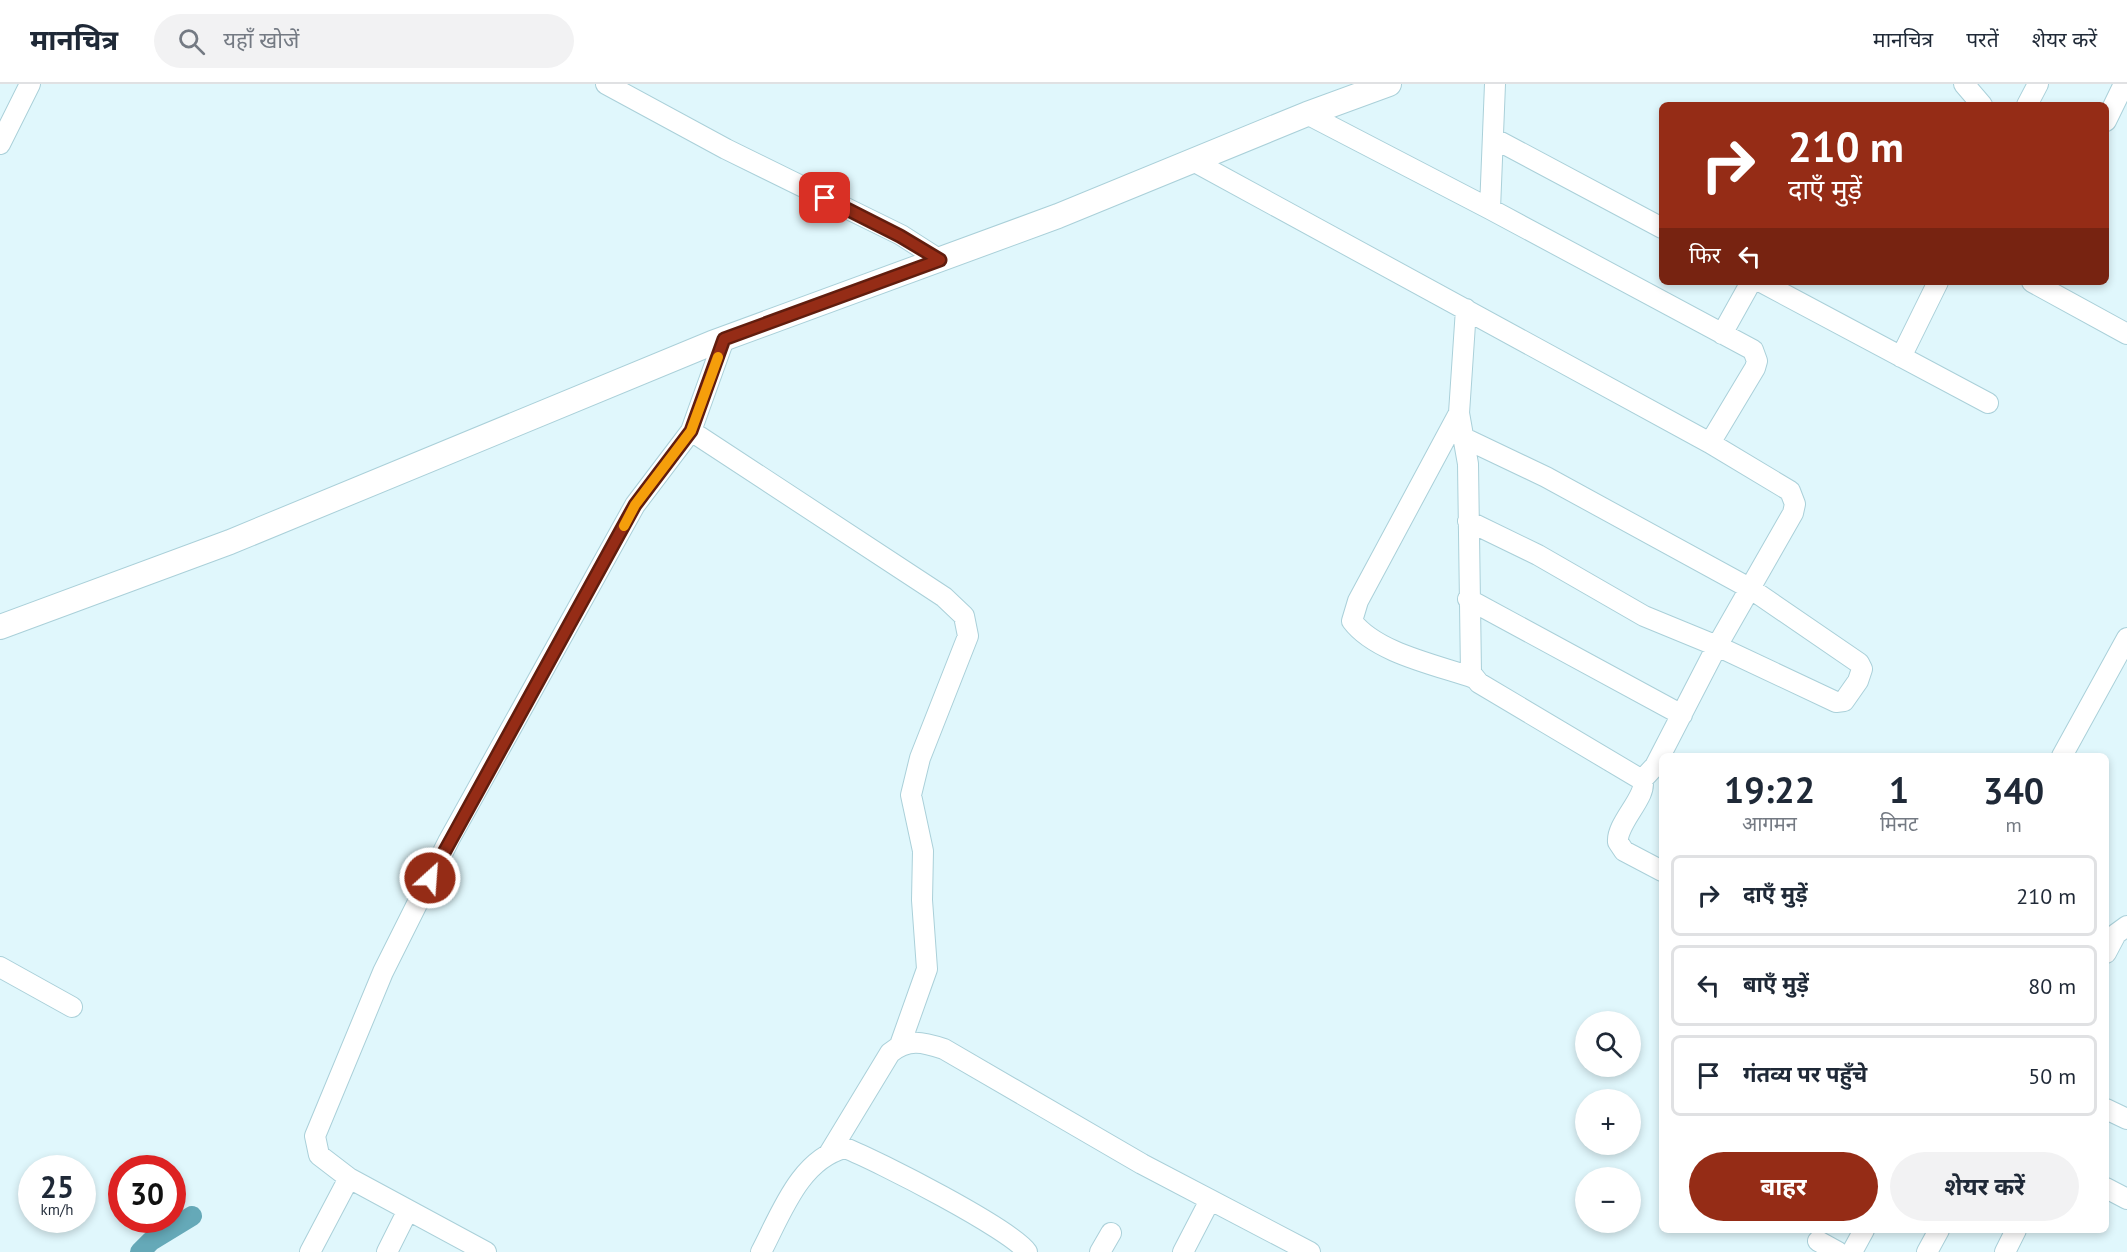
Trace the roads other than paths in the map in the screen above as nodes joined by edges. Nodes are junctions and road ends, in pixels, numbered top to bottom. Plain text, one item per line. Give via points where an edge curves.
1 (30, 84) edge
2 (606, 84) edge
3 (1389, 84) edge
4 (1495, 84) edge
5 (1964, 84) edge
6 (2038, 84) edge
7 (2125, 85) edge
8 (1979, 102) edge
9 (2029, 102) edge
10 (1307, 114) junction
11 (2109, 115) edge
12 (1495, 139) junction
13 (0, 144) edge
14 (1195, 162) junction
15 (1490, 209) junction
16 (1659, 226) edge
17 (940, 260) junction
18 (1749, 285) edge
19 (1767, 285) edge
20 (1937, 285) edge
21 (2037, 285) edge
22 (1466, 309) junction
23 (1722, 334) junction
24 (2127, 334) edge
25 (724, 339) junction
26 (1901, 357) junction
27 (1988, 403) dead end
28 (1459, 413) junction
29 (691, 431) junction
30 (1462, 437) junction
31 (1710, 443) junction
32 (1468, 521) junction
33 (1751, 589) junction
34 (1468, 599) junction
35 (0, 627) edge
36 (2127, 638) edge
37 (1718, 646) junction
38 (1474, 678) junction
39 (1682, 715) junction
40 (1662, 753) edge
41 (2064, 753) edge
42 (1659, 758) edge
43 (1642, 780) junction
44 (1659, 869) edge
45 (2127, 926) edge
46 (2109, 947) edge
47 (0, 967) edge
48 (72, 1007) dead end
49 (900, 1045) junction
50 (2109, 1110) edge
51 (2127, 1119) edge
52 (830, 1152) junction
53 (349, 1178) junction
54 (2109, 1190) edge
55 (2127, 1199) edge
56 (1210, 1200) junction
57 (408, 1210) junction
58 (1111, 1233) dead end
59 (1862, 1233) edge
60 (1937, 1233) edge
61 (2014, 1233) edge
62 (1818, 1241) dead end
63 (310, 1252) edge
64 (387, 1252) edge
65 (486, 1252) edge
66 (761, 1252) edge
67 (1028, 1252) edge
68 (1100, 1252) edge
69 (1183, 1252) edge
70 (1310, 1252) edge
71 (1838, 1252) edge
72 (1852, 1252) edge
73 (1927, 1252) edge
74 (2005, 1252) edge

1 - 13 street
2 - 17 street
3 - 10 street
4 - 12 street
5 - 8 street
6 - 9 street
7 - 11 street
10 - 14 street
10 - 15 street
12 - 15 street
12 - 16 street
14 - 17 street
14 - 22 street
15 - 23 street
17 - 25 street
18 - 23 street
19 - 26 street
20 - 26 street
21 - 24 street
22 - 28 street
22 - 31 street
23 - 31 street via 1753,350 1757,360
25 - 29 street
25 - 35 street via 230,542
26 - 27 street
28 - 30 street
28 - 38 street via 1358,601 1352,621 1361,633 1389,648
29 - 49 street via 944,597 964,616 968,636 920,758 911,795 923,850 927,969
29 - 53 street via 635,505 449,840 384,972 315,1136 319,1155
30 - 32 street via 1468,464
30 - 33 street via 1546,477
31 - 33 street via 1783,484 1794,498 1793,513
32 - 34 street
32 - 37 street via 1644,616
33 - 37 street
33 - 37 street via 1859,663 1862,669 1858,681 1844,701 1836,702
34 - 38 street via 1469,668
34 - 39 street
36 - 41 street
37 - 39 street
38 - 43 street
39 - 40 street
42 - 43 street
43 - 44 street via 1642,789 1618,833 1618,842 1624,850
45 - 46 street via 2116,934
47 - 48 street
49 - 52 street via 890,1053
49 - 56 street via 912,1042 944,1049
50 - 51 street
52 - 66 street via 817,1161 796,1188
52 - 67 street via 846,1148 861,1154 1013,1238
53 - 57 street
53 - 63 street
54 - 55 street
56 - 69 street
56 - 70 street
57 - 64 street
57 - 65 street
58 - 68 street
59 - 72 street
60 - 73 street
61 - 74 street
62 - 71 street

